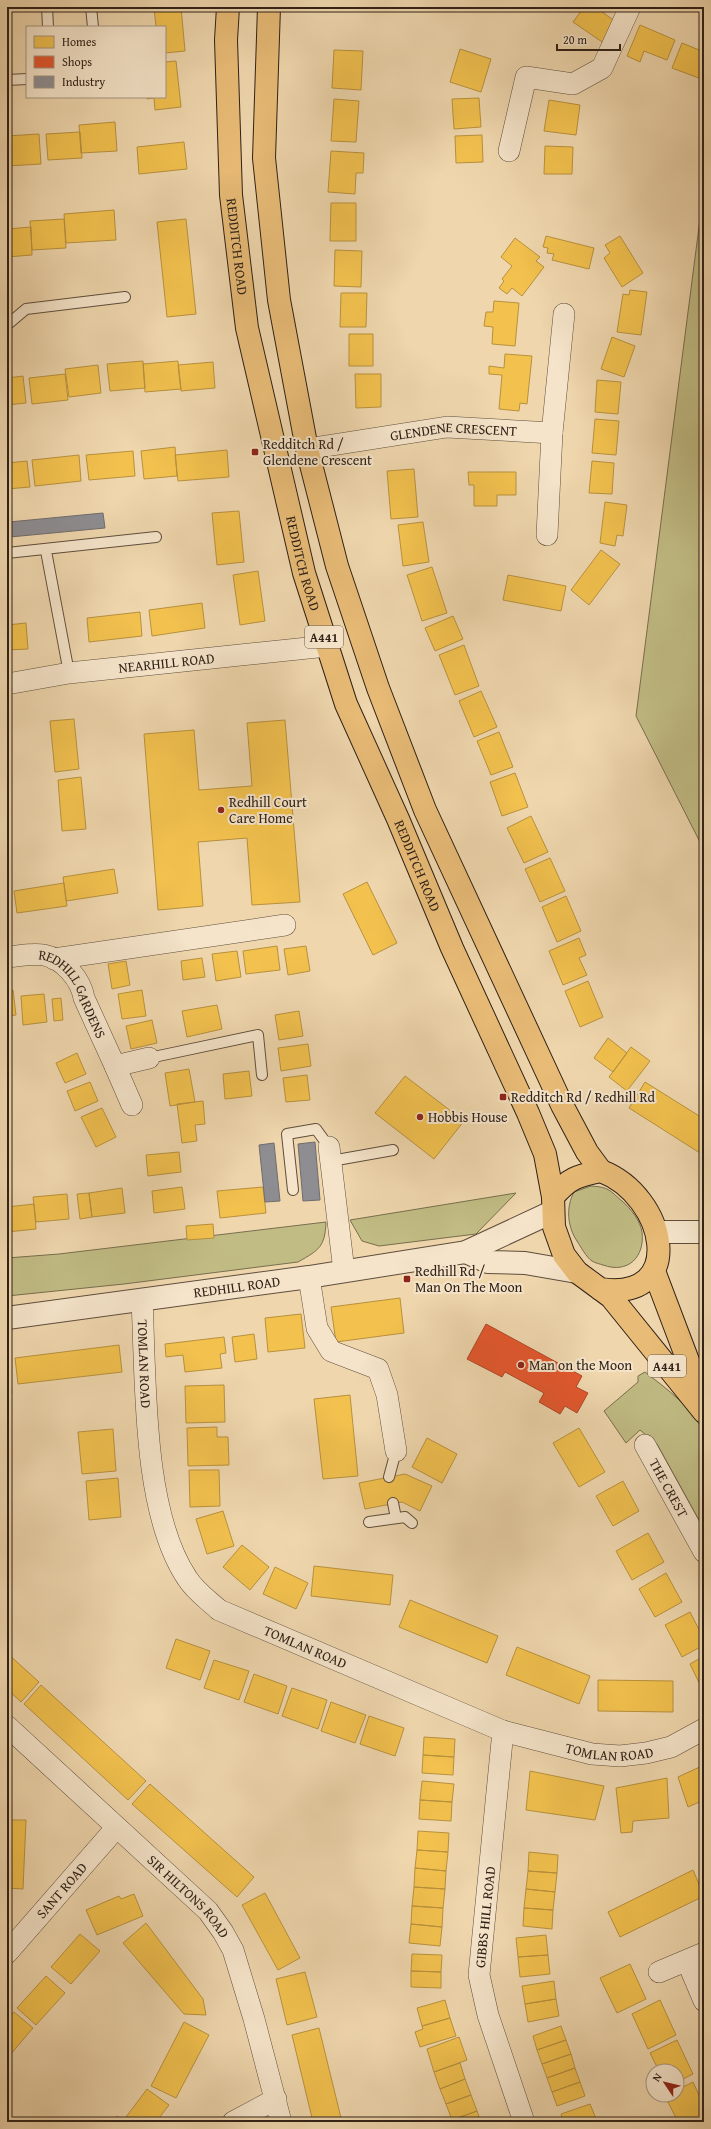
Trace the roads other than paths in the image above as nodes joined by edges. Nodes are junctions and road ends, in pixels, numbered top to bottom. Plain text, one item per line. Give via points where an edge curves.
1 (47, 7) edge
2 (91, 7) edge
3 (228, 7) edge
4 (269, 7) edge
5 (630, 7) edge
6 (48, 26) edge
7 (93, 26) edge
8 (26, 79) edge
9 (7, 80) edge
10 (509, 151) dead end
11 (125, 297) dead end
12 (564, 314) dead end
13 (7, 325) edge
14 (552, 433) junction
15 (307, 449) junction
16 (547, 535) dead end
17 (156, 537) dead end
18 (46, 550) junction
19 (7, 554) edge
20 (327, 646) junction
21 (69, 674) junction
22 (7, 684) edge
23 (286, 925) dead end
24 (7, 957) edge
25 (54, 959) junction
26 (150, 1058) joint
27 (115, 1066) junction
28 (262, 1075) dead end
29 (132, 1105) dead end
30 (393, 1150) dead end
31 (330, 1154) junction
32 (601, 1171) junction
33 (293, 1190) dead end
34 (553, 1205) junction
35 (658, 1232) junction
36 (704, 1232) edge
37 (466, 1252) junction
38 (344, 1271) junction
39 (654, 1271) junction
40 (576, 1272) junction
41 (309, 1277) junction
42 (600, 1290) junction
43 (142, 1300) junction
44 (7, 1318) edge
45 (704, 1403) edge
46 (704, 1412) edge
47 (645, 1445) dead end
48 (396, 1451) joint
49 (389, 1477) dead end
50 (393, 1504) dead end
51 (396, 1518) junction
52 (369, 1522) dead end
53 (412, 1522) dead end
54 (704, 1552) edge
55 (7, 1726) edge
56 (704, 1729) edge
57 (503, 1730) junction
58 (116, 1828) junction
59 (7, 1953) edge
60 (695, 1957) edge
61 (659, 1972) dead end
62 (704, 2001) edge
63 (276, 2099) junction
64 (233, 2122) edge
65 (281, 2122) edge
66 (524, 2122) edge

1 - 6 lane
2 - 7 lane
3 - 20 highway, REDDITCH ROAD / A441 via 226,40 231,195 247,328 304,574
4 - 15 highway, REDDITCH ROAD via 264,158 279,300
5 - 10 street via 602,68 573,84 526,76
8 - 9 lane
11 - 13 lane via 26,309
12 - 14 street
14 - 15 street, GLENDENE CRESCENT via 447,427
14 - 16 street
15 - 32 highway, REDDITCH ROAD via 337,566 378,688 425,810 562,1105 587,1152
17 - 18 lane
18 - 19 lane
18 - 21 lane
20 - 21 street, NEARHILL ROAD
20 - 34 highway, REDDITCH ROAD / A441 via 346,704 542,1147
21 - 22 street, NEARHILL ROAD
23 - 25 street
24 - 25 street, REDHILL GARDENS via 31,954 46,955
25 - 27 street, REDHILL GARDENS via 72,972 82,987 84,998
26 - 27 street
26 - 28 lane via 258,1036
27 - 29 street, REDHILL GARDENS
30 - 31 lane
31 - 33 lane via 316,1129 287,1134
31 - 38 street
32 - 34 highway via 578,1175 571,1179
32 - 35 highway via 631,1189 642,1200
34 - 37 street, REDHILL ROAD
34 - 40 highway, A441 via 554,1227 559,1243
35 - 36 street
35 - 39 highway via 658,1256
37 - 38 street, REDHILL ROAD
37 - 40 street via 488,1262 526,1263
38 - 41 street, REDHILL ROAD
39 - 42 highway via 635,1287 614,1292
39 - 45 highway, A441
40 - 42 highway, A441
41 - 43 street, REDHILL ROAD
41 - 48 street via 317,1328 331,1351 378,1369 399,1423
42 - 46 highway, A441 via 615,1303
43 - 44 street, REDHILL ROAD
43 - 57 street, TOMLAN ROAD via 151,1470 164,1526 176,1560 187,1579 203,1597 220,1610 242,1621
47 - 54 street, THE CREST
48 - 49 lane
50 - 51 lane
51 - 52 lane
51 - 53 lane via 405,1517
55 - 58 street, SIR HILTONS ROAD
56 - 57 street, TOMLAN ROAD via 671,1747 620,1756 592,1754
57 - 66 street, GIBBS HILL ROAD via 479,1975 488,2014
58 - 59 street, SANT ROAD
58 - 63 street, SIR HILTONS ROAD via 208,1911 223,1932 233,1950
60 - 61 street
60 - 62 street
63 - 64 street
63 - 65 street, SIR HILTONS ROAD

